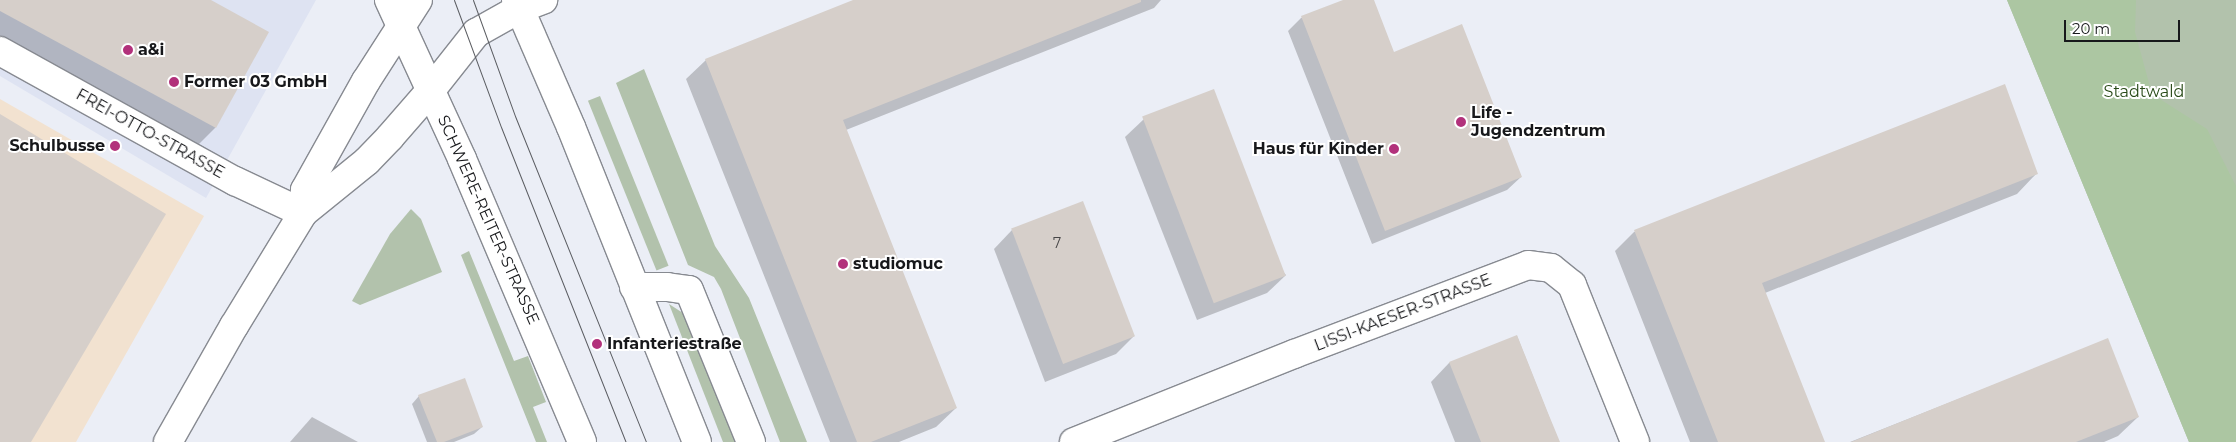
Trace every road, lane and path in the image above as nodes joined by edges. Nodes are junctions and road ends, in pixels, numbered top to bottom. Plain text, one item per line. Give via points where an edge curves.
1 (389, 0) edge
2 (418, 0) edge
3 (526, 3) edge
4 (400, 25) junction
5 (0, 51) edge
6 (431, 90) junction
7 (303, 213) junction
8 (634, 287) junction
9 (168, 442) edge
10 (582, 442) edge
11 (697, 442) edge
12 (751, 442) edge
13 (1074, 442) edge
14 (1635, 442) edge

1 - 4 street, SCHWERE-REITER-STRASSE
2 - 4 street
3 - 6 street via 476,34
3 - 8 street via 570,127
4 - 6 street, SCHWERE-REITER-STRASSE
4 - 7 street via 305,190
5 - 7 street, FREI-OTTO-STRASSE via 236,181
6 - 7 street via 367,160
6 - 10 street, SCHWERE-REITER-STRASSE
7 - 9 street
8 - 11 street
8 - 12 street via 689,290
13 - 14 street, LISSI-KAESER-STRASSE via 1528,265 1551,268 1572,285

